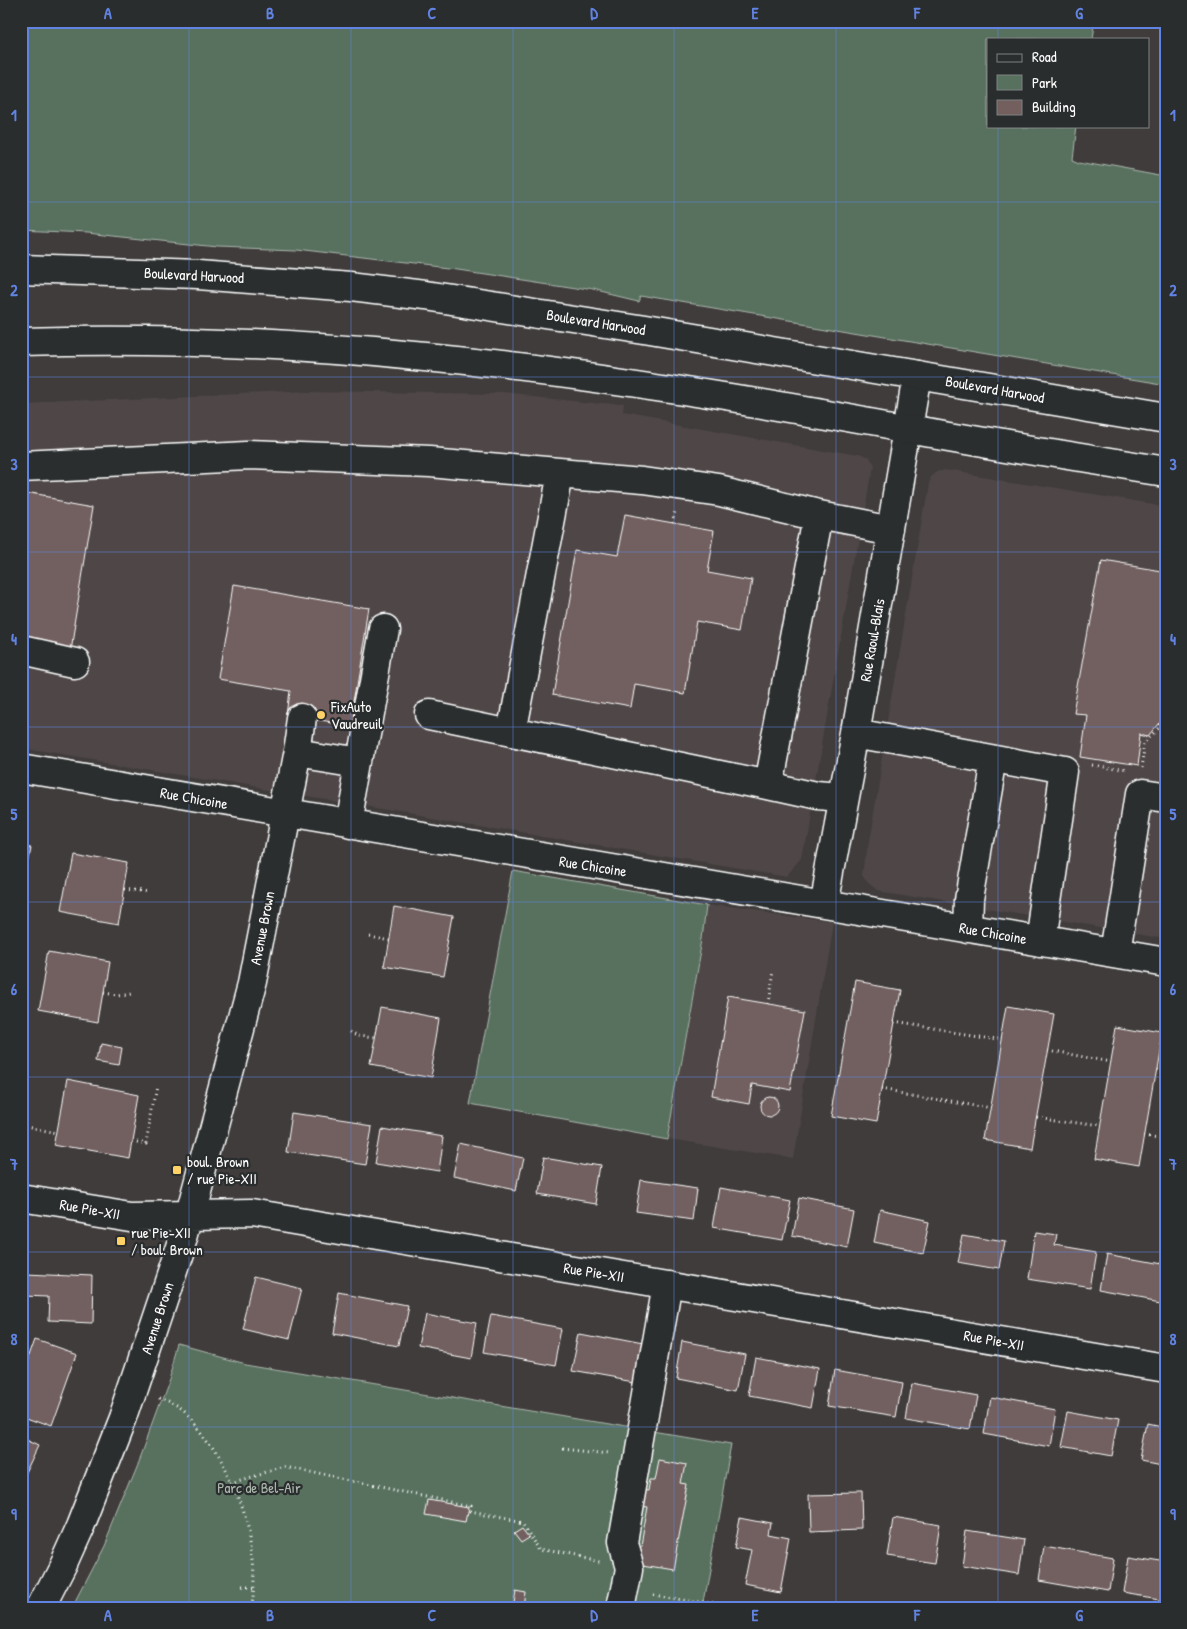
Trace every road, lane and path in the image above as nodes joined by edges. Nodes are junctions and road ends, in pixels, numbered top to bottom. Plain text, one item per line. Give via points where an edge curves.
1 (21, 268) edge
2 (21, 342) edge
3 (917, 376) junction
4 (1166, 418) edge
5 (909, 428) junction
6 (21, 466) edge
7 (1166, 472) edge
8 (560, 474) junction
9 (818, 515) junction
10 (891, 529) junction
11 (383, 629) dead end
12 (21, 650) edge
13 (75, 662) dead end
14 (429, 715) dead end
15 (302, 718) dead end
16 (1166, 722) edge
17 (511, 732) junction
18 (856, 733) junction
19 (297, 752) junction
20 (993, 759) junction
21 (360, 762) junction
22 (1087, 764) dead end
23 (21, 768) edge
24 (1132, 772) dead end
25 (1140, 774) dead end
26 (768, 785) junction
27 (844, 798) junction
28 (1166, 798) edge
29 (285, 813) junction
30 (348, 824) junction
31 (124, 890) dead end
32 (149, 893) dead end
33 (824, 904) junction
34 (968, 929) junction
35 (368, 934) dead end
36 (389, 938) dead end
37 (1040, 941) junction
38 (1115, 954) junction
39 (1166, 962) edge
40 (773, 970) dead end
41 (103, 992) dead end
42 (130, 992) dead end
43 (768, 1004) dead end
44 (894, 1023) dead end
45 (351, 1031) dead end
46 (377, 1038) dead end
47 (1002, 1040) dead end
48 (1047, 1050) dead end
49 (1111, 1062) dead end
50 (1156, 1069) dead end
51 (1166, 1071) edge
52 (156, 1086) dead end
53 (882, 1088) dead end
54 (991, 1108) dead end
55 (1036, 1117) dead end
56 (21, 1124) edge
57 (1099, 1126) dead end
58 (59, 1131) dead end
59 (1144, 1134) dead end
60 (1166, 1137) edge
61 (131, 1141) dead end
62 (21, 1198) edge
63 (190, 1215) junction
64 (667, 1284) junction
65 (1166, 1369) edge
66 (157, 1398) dead end
67 (562, 1448) dead end
68 (636, 1456) junction
69 (232, 1482) junction
70 (629, 1567) junction
71 (242, 1587) dead end
72 (254, 1587) junction
73 (667, 1596) dead end
74 (41, 1608) edge
75 (252, 1608) edge
76 (621, 1608) edge
77 (733, 1608) edge

1 - 3 main road, Boulevard Harwood via 198,275 426,296
2 - 5 main road via 195,342 417,356 631,382
3 - 4 main road, Boulevard Harwood
3 - 5 main road, Rue Raoul-Blais
5 - 7 main road
5 - 10 main road, Rue Raoul-Blais
6 - 8 main road via 249,455 429,462
8 - 9 main road via 642,480 719,491
8 - 17 main road
9 - 10 main road
9 - 26 main road
10 - 18 main road, Rue Raoul-Blais
11 - 21 main road
12 - 13 main road
14 - 17 main road
15 - 19 main road, Avenue Brown
16 - 25 path via 1146,742
17 - 26 main road
18 - 20 main road
18 - 27 main road, Rue Raoul-Blais
19 - 21 main road
19 - 29 main road, Avenue Brown
20 - 34 main road via 969,899
20 - 37 main road via 1065,772
21 - 30 main road
22 - 24 path
23 - 29 main road, Rue Chicoine
26 - 27 main road
27 - 33 main road, Rue Raoul-Blais
28 - 38 main road via 1140,794
29 - 30 main road, Rue Chicoine
29 - 63 main road, Avenue Brown via 252,983
30 - 33 main road, Rue Chicoine
31 - 32 path
33 - 34 main road, Rue Chicoine
34 - 37 main road, Rue Chicoine
35 - 36 path
37 - 38 main road, Rue Chicoine
38 - 39 main road, Rue Chicoine
40 - 43 path
41 - 42 path
44 - 47 path
45 - 46 path via 359,1036
48 - 49 path
50 - 51 path
52 - 61 path via 146,1144
53 - 54 path
55 - 57 path
56 - 58 path
59 - 60 path
62 - 63 main road, Rue Pie-XII via 132,1216
63 - 64 main road, Rue Pie-XII via 252,1214
63 - 74 main road, Avenue Brown via 123,1418 81,1525
64 - 65 main road, Rue Pie-XII
64 - 68 main road
66 - 69 path via 186,1415 197,1426
67 - 68 path
68 - 70 main road via 622,1543
69 - 70 path via 285,1467 471,1506 470,1511 523,1522 541,1549
69 - 72 path via 252,1547
70 - 76 main road
71 - 72 path
72 - 75 path
73 - 77 path

